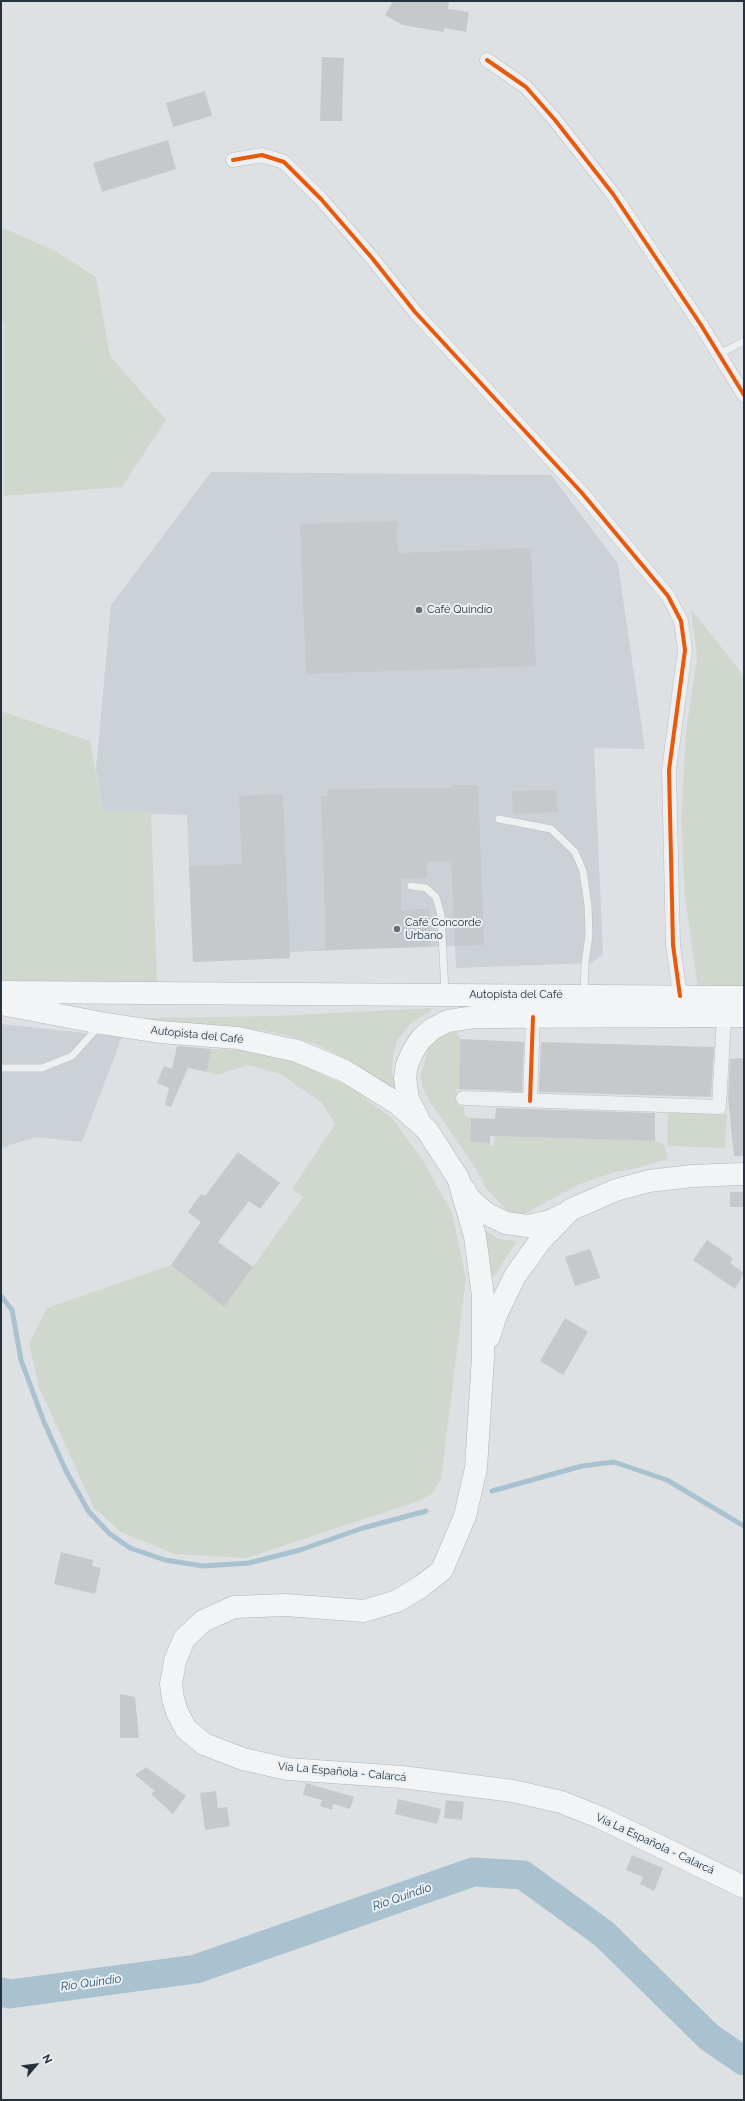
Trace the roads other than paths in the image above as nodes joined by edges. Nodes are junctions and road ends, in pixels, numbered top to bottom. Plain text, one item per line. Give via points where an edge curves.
1 (487, 60) dead end
2 (233, 160) dead end
3 (744, 341) edge
4 (719, 354) junction
5 (744, 395) edge
6 (499, 819) dead end
7 (411, 886) dead end
8 (1, 992) edge
9 (445, 995) junction
10 (584, 996) junction
11 (680, 996) junction
12 (744, 997) edge
13 (1, 1004) edge
14 (734, 1016) edge
15 (533, 1017) junction
16 (101, 1024) junction
17 (1, 1068) edge
18 (463, 1098) dead end
19 (530, 1101) junction
20 (427, 1130) junction
21 (744, 1174) edge
22 (458, 1178) junction
23 (570, 1210) junction
24 (483, 1357) junction
25 (744, 1887) edge

1 - 4 street via 526,87 555,120 613,194
2 - 11 street via 262,155 284,162 321,199 415,312 582,493 668,596 681,621 685,650 669,770 673,945
3 - 4 lane
4 - 5 street
6 - 10 lane via 551,829 575,852 583,871 588,905 589,935
7 - 9 lane via 426,888 436,897 441,915
8 - 9 highway, Autopista del Café
9 - 10 highway, Autopista del Café
10 - 11 highway, Autopista del Café
11 - 12 highway, Autopista del Café
13 - 16 highway, Autopista del Café
14 - 15 highway
14 - 19 street via 719,1107
15 - 19 street
15 - 20 highway via 475,1017 448,1021 432,1029 421,1039 407,1065 405,1078 414,1114
16 - 17 lane via 72,1056 42,1068
16 - 20 highway, Autopista del Café via 238,1038 297,1051 345,1071 398,1104
18 - 19 street
20 - 22 highway, Autopista del Café
21 - 23 highway via 649,1181 616,1190
22 - 23 highway via 469,1198 485,1213 506,1223 528,1226 543,1223
22 - 24 highway, Autopista del Café via 476,1244 483,1296
23 - 24 highway via 540,1241 515,1276 496,1315
24 - 25 highway, Vía La Española - Calarcá via 476,1468 465,1516 442,1570 398,1601 364,1611 286,1605 234,1607 203,1621 184,1639 175,1661 171,1684 177,1712 186,1729 204,1744 243,1759 287,1769 402,1777 513,1791 561,1802 599,1817

